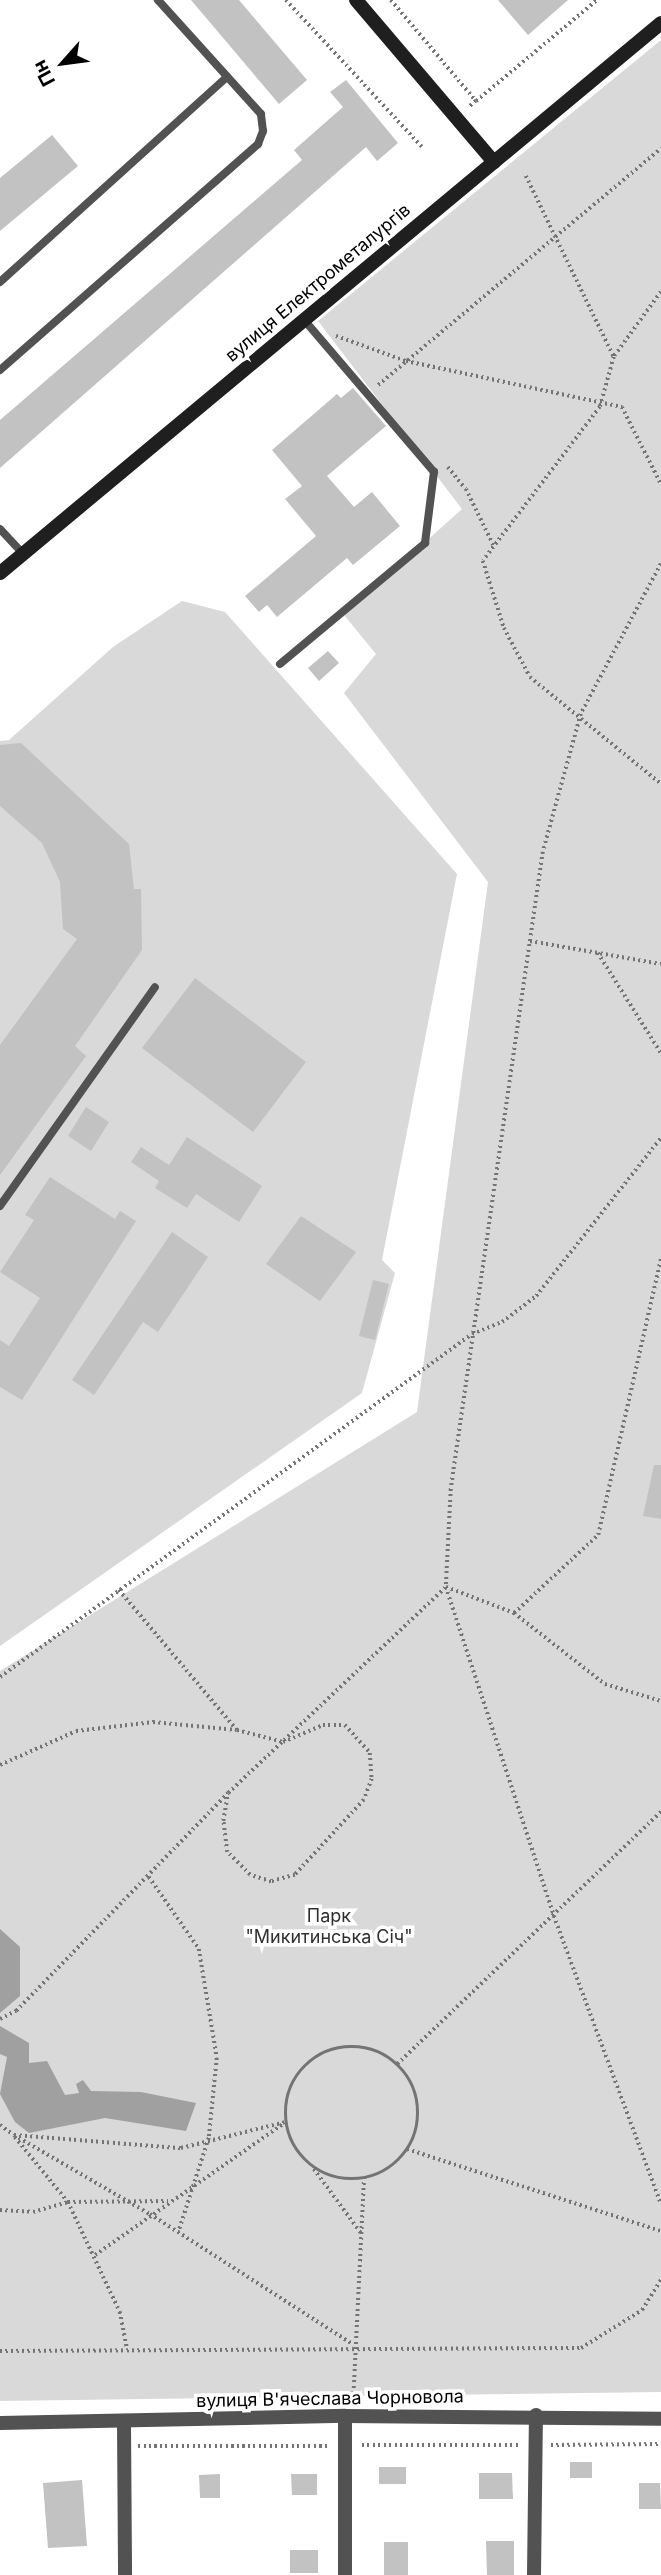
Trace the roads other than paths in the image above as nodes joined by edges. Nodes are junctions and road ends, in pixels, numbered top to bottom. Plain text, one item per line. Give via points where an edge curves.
1 (158, 0) edge
2 (356, 0) edge
3 (661, 23) edge
4 (227, 77) junction
5 (495, 162) junction
6 (0, 282) edge
7 (304, 320) junction
8 (0, 370) edge
9 (0, 528) edge
10 (23, 554) junction
11 (0, 573) edge
12 (280, 664) dead end
13 (155, 987) dead end
14 (0, 1206) edge
15 (536, 2415) junction
16 (345, 2416) junction
17 (661, 2419) edge
18 (0, 2423) edge
19 (124, 2424) junction
20 (125, 2575) edge
21 (345, 2575) edge
22 (534, 2575) edge

1 - 4 lane
2 - 5 main road
3 - 5 main road, вулиця Електрометалургів
4 - 6 lane
4 - 8 lane via 261,114 258,144
5 - 7 main road, вулиця Електрометалургів
7 - 10 main road, вулиця Електрометалургів
7 - 12 lane via 434,471 425,543
9 - 10 lane
10 - 11 main road, вулиця Електрометалургів
13 - 14 lane
15 - 16 street, вулиця В'ячеслава Чорновола
15 - 17 street, вулиця В'ячеслава Чорновола
15 - 22 street
16 - 19 street, вулиця В'ячеслава Чорновола
16 - 21 street
18 - 19 street, вулиця В'ячеслава Чорновола
19 - 20 street

